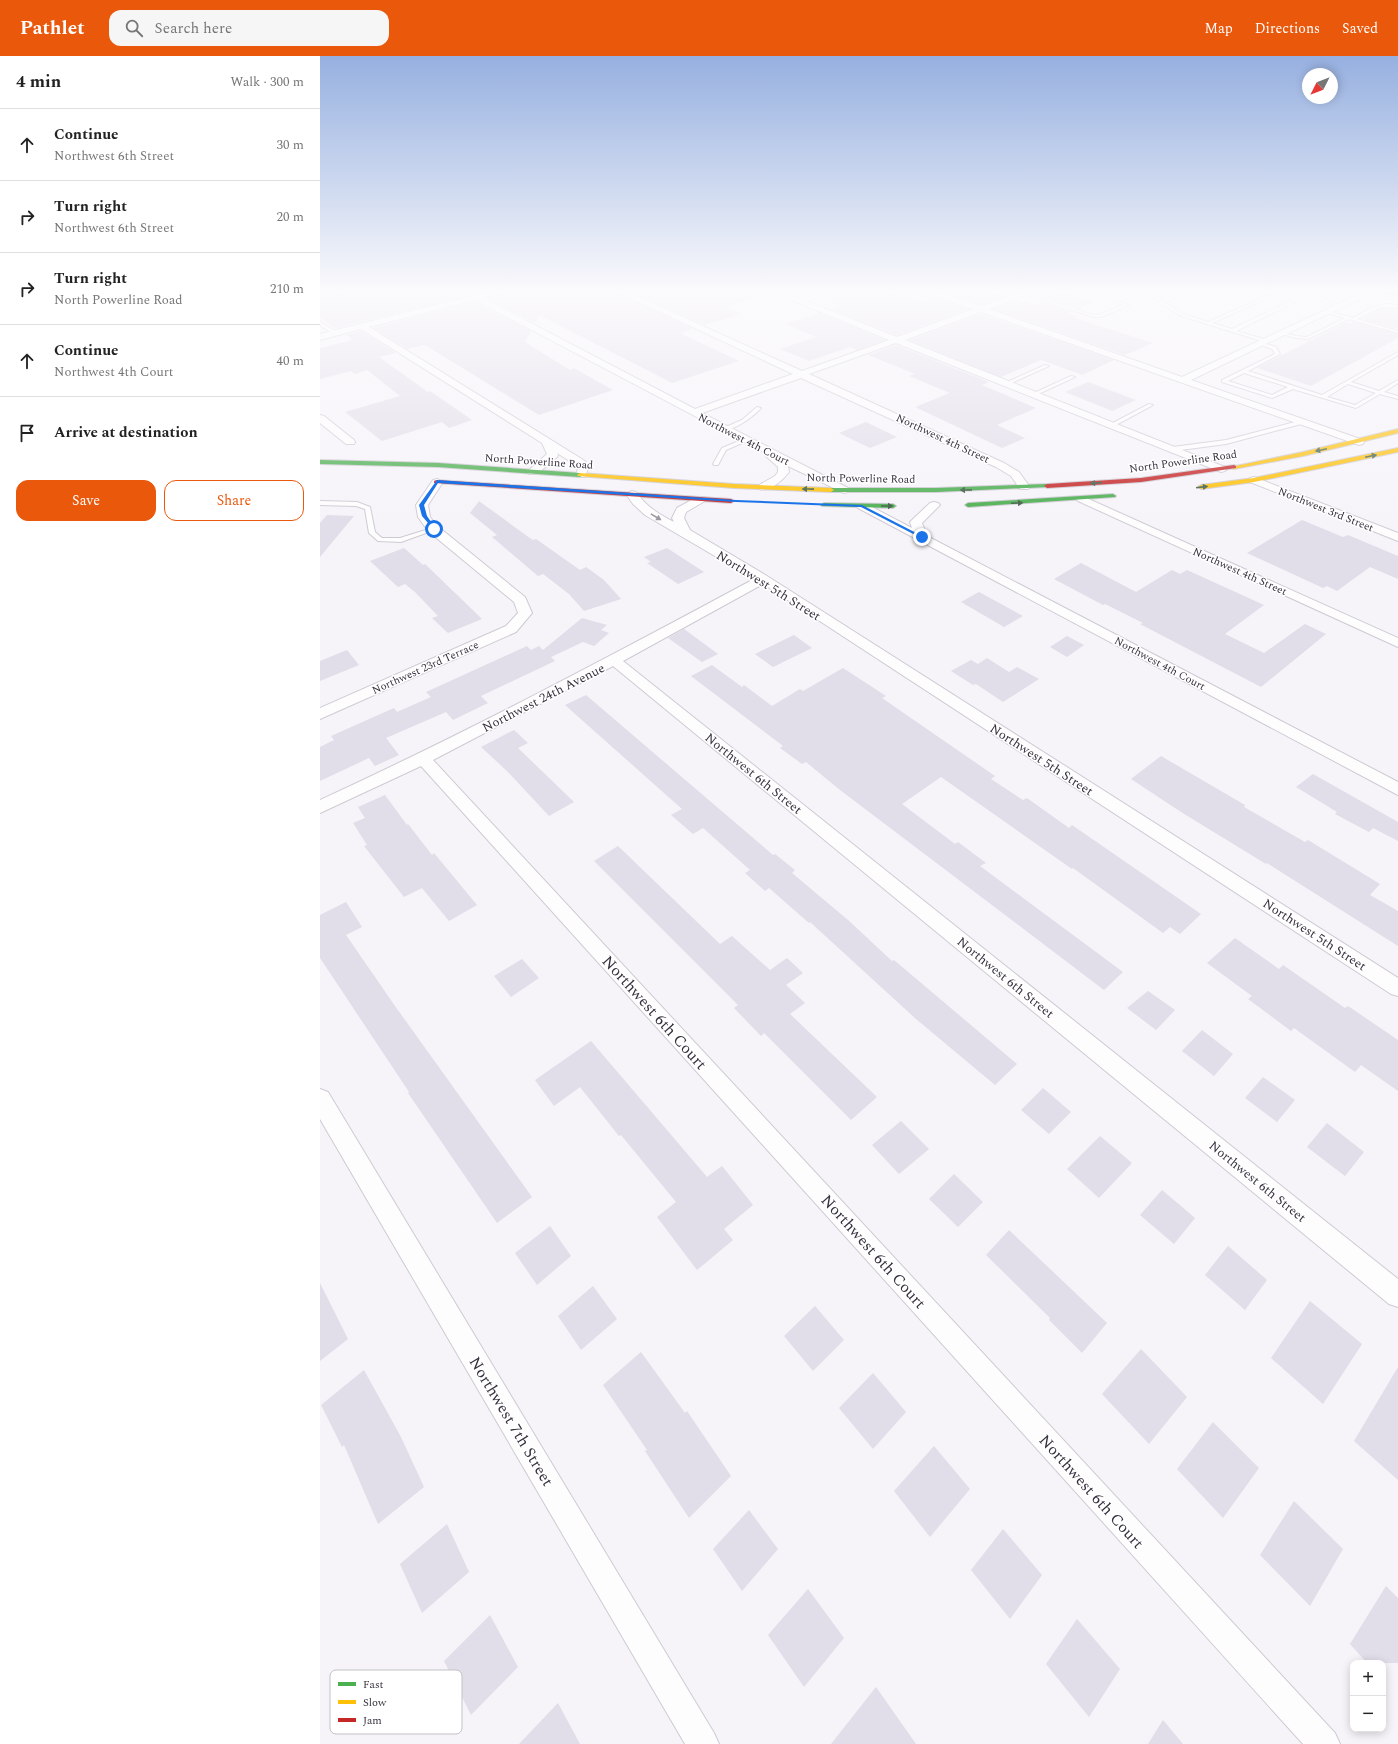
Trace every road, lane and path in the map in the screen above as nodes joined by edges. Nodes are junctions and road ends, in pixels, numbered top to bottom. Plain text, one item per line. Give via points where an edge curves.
1 (429, 368) edge
2 (609, 368) edge
3 (788, 368) edge
4 (820, 368) edge
5 (967, 368) edge
6 (1043, 368) edge
7 (1148, 368) edge
8 (1209, 368) edge
9 (1250, 368) edge
10 (1372, 368) edge
11 (1244, 371) junction
12 (802, 374) junction
13 (1073, 377) dead end
14 (1183, 380) junction
15 (1398, 381) edge
16 (1347, 382) junction
17 (1007, 384) junction
18 (1292, 387) junction
19 (1380, 392) junction
20 (1034, 394) junction
21 (1272, 397) junction
22 (1323, 397) junction
23 (1398, 398) edge
24 (1151, 405) dead end
25 (1254, 405) junction
26 (759, 408) dead end
27 (694, 413) junction
28 (320, 418) edge
29 (1303, 422) junction
30 (1112, 425) junction
31 (724, 429) junction
32 (1398, 431) edge
33 (746, 440) junction
34 (350, 442) dead end
35 (547, 442) junction
36 (1359, 442) junction
37 (767, 450) junction
38 (1173, 450) junction
39 (1396, 452) edge
40 (320, 462) edge
41 (716, 464) dead end
42 (1322, 467) junction
43 (1221, 469) junction
44 (534, 472) junction
45 (582, 475) junction
46 (1254, 480) junction
47 (433, 481) joint
48 (685, 482) junction
49 (526, 487) junction
50 (763, 487) junction
51 (1024, 487) junction
52 (1193, 488) dead end
53 (844, 490) junction
54 (632, 494) junction
55 (1119, 496) dead end
56 (701, 499) junction
57 (1082, 500) junction
58 (744, 501) dead end
59 (320, 503) edge
60 (815, 504) dead end
61 (918, 505) dead end
62 (938, 505) joint
63 (957, 505) dead end
64 (972, 505) junction
65 (862, 506) junction
66 (902, 506) dead end
67 (434, 529) junction
68 (685, 533) junction
69 (922, 537) junction
70 (1398, 537) edge
71 (763, 579) junction
72 (1398, 643) edge
73 (614, 660) junction
74 (320, 714) edge
75 (423, 759) junction
76 (1398, 789) edge
77 (320, 807) edge
78 (1398, 988) edge
79 (320, 1099) edge
80 (1398, 1295) edge
81 (703, 1744) edge
82 (1324, 1744) edge

1 - 35 street
2 - 27 street, Northwest 4th Court
3 - 12 street, Northwest 4th Street
4 - 12 street
5 - 17 street
6 - 17 lane
7 - 14 street
8 - 14 street
9 - 11 lane
10 - 16 lane
11 - 18 lane
11 - 21 lane via 1224,381
12 - 27 street
12 - 51 street, Northwest 4th Street via 1000,465 1015,474
13 - 20 lane
14 - 25 street
15 - 19 lane
16 - 19 lane
16 - 22 lane
17 - 20 street
18 - 21 lane
18 - 22 lane
19 - 22 lane via 1356,407
19 - 23 lane
20 - 30 street
21 - 25 lane
24 - 30 lane
25 - 29 street
26 - 31 lane via 744,421
27 - 31 street, Northwest 4th Court
28 - 34 street
29 - 36 street
29 - 38 lane via 1226,442
30 - 38 street
31 - 33 street, Northwest 4th Court
32 - 36 main road, North Powerline Road
33 - 37 street, Northwest 4th Court
33 - 41 lane via 724,449
35 - 44 street via 552,455
35 - 45 street via 581,464
36 - 42 main road via 1344,455
36 -> 43 main road, North Powerline Road
37 - 50 street via 772,458 783,466 784,472
37 - 53 street, Northwest 4th Court
38 - 43 street
42 -> 39 main road
40 - 44 main road, North Powerline Road
42 - 46 main road
43 -> 51 main road, North Powerline Road via 1141,480
43 - 57 main road via 1197,479 1119,488
44 - 45 main road, North Powerline Road
45 - 48 main road, North Powerline Road
45 - 49 main road
52 -> 46 main road
46 - 70 street, Northwest 3rd Street
47 - 49 main road
47 - 67 street via 422,505 424,516
48 - 50 main road, North Powerline Road
48 - 54 main road
49 - 54 main road
53 -> 50 main road, North Powerline Road
51 -> 53 main road, North Powerline Road
51 - 64 main road via 993,500
54 - 56 main road
54 -> 68 street, Northwest 5th Street via 637,503 653,516
55 - 57 main road
56 - 58 main road
56 - 68 street via 681,510 678,518
64 -> 57 main road
57 - 72 street, Northwest 4th Street
59 - 67 lane via 357,504 368,508 372,534 380,540 401,540
60 - 65 main road
61 - 62 main road
62 - 69 street via 916,522
63 - 64 main road
65 -> 66 main road
65 - 69 street, Northwest 4th Court
67 - 74 street, Northwest 23rd Terrace via 520,600 525,613 511,629
68 - 71 street, Northwest 5th Street
69 - 76 street, Northwest 4th Court
71 - 73 street, Northwest 24th Avenue
71 - 78 street, Northwest 5th Street
73 - 75 street, Northwest 24th Avenue
73 - 80 street, Northwest 6th Street
75 - 77 street, Northwest 24th Avenue
75 - 82 street, Northwest 6th Court
79 - 81 street, Northwest 7th Street

